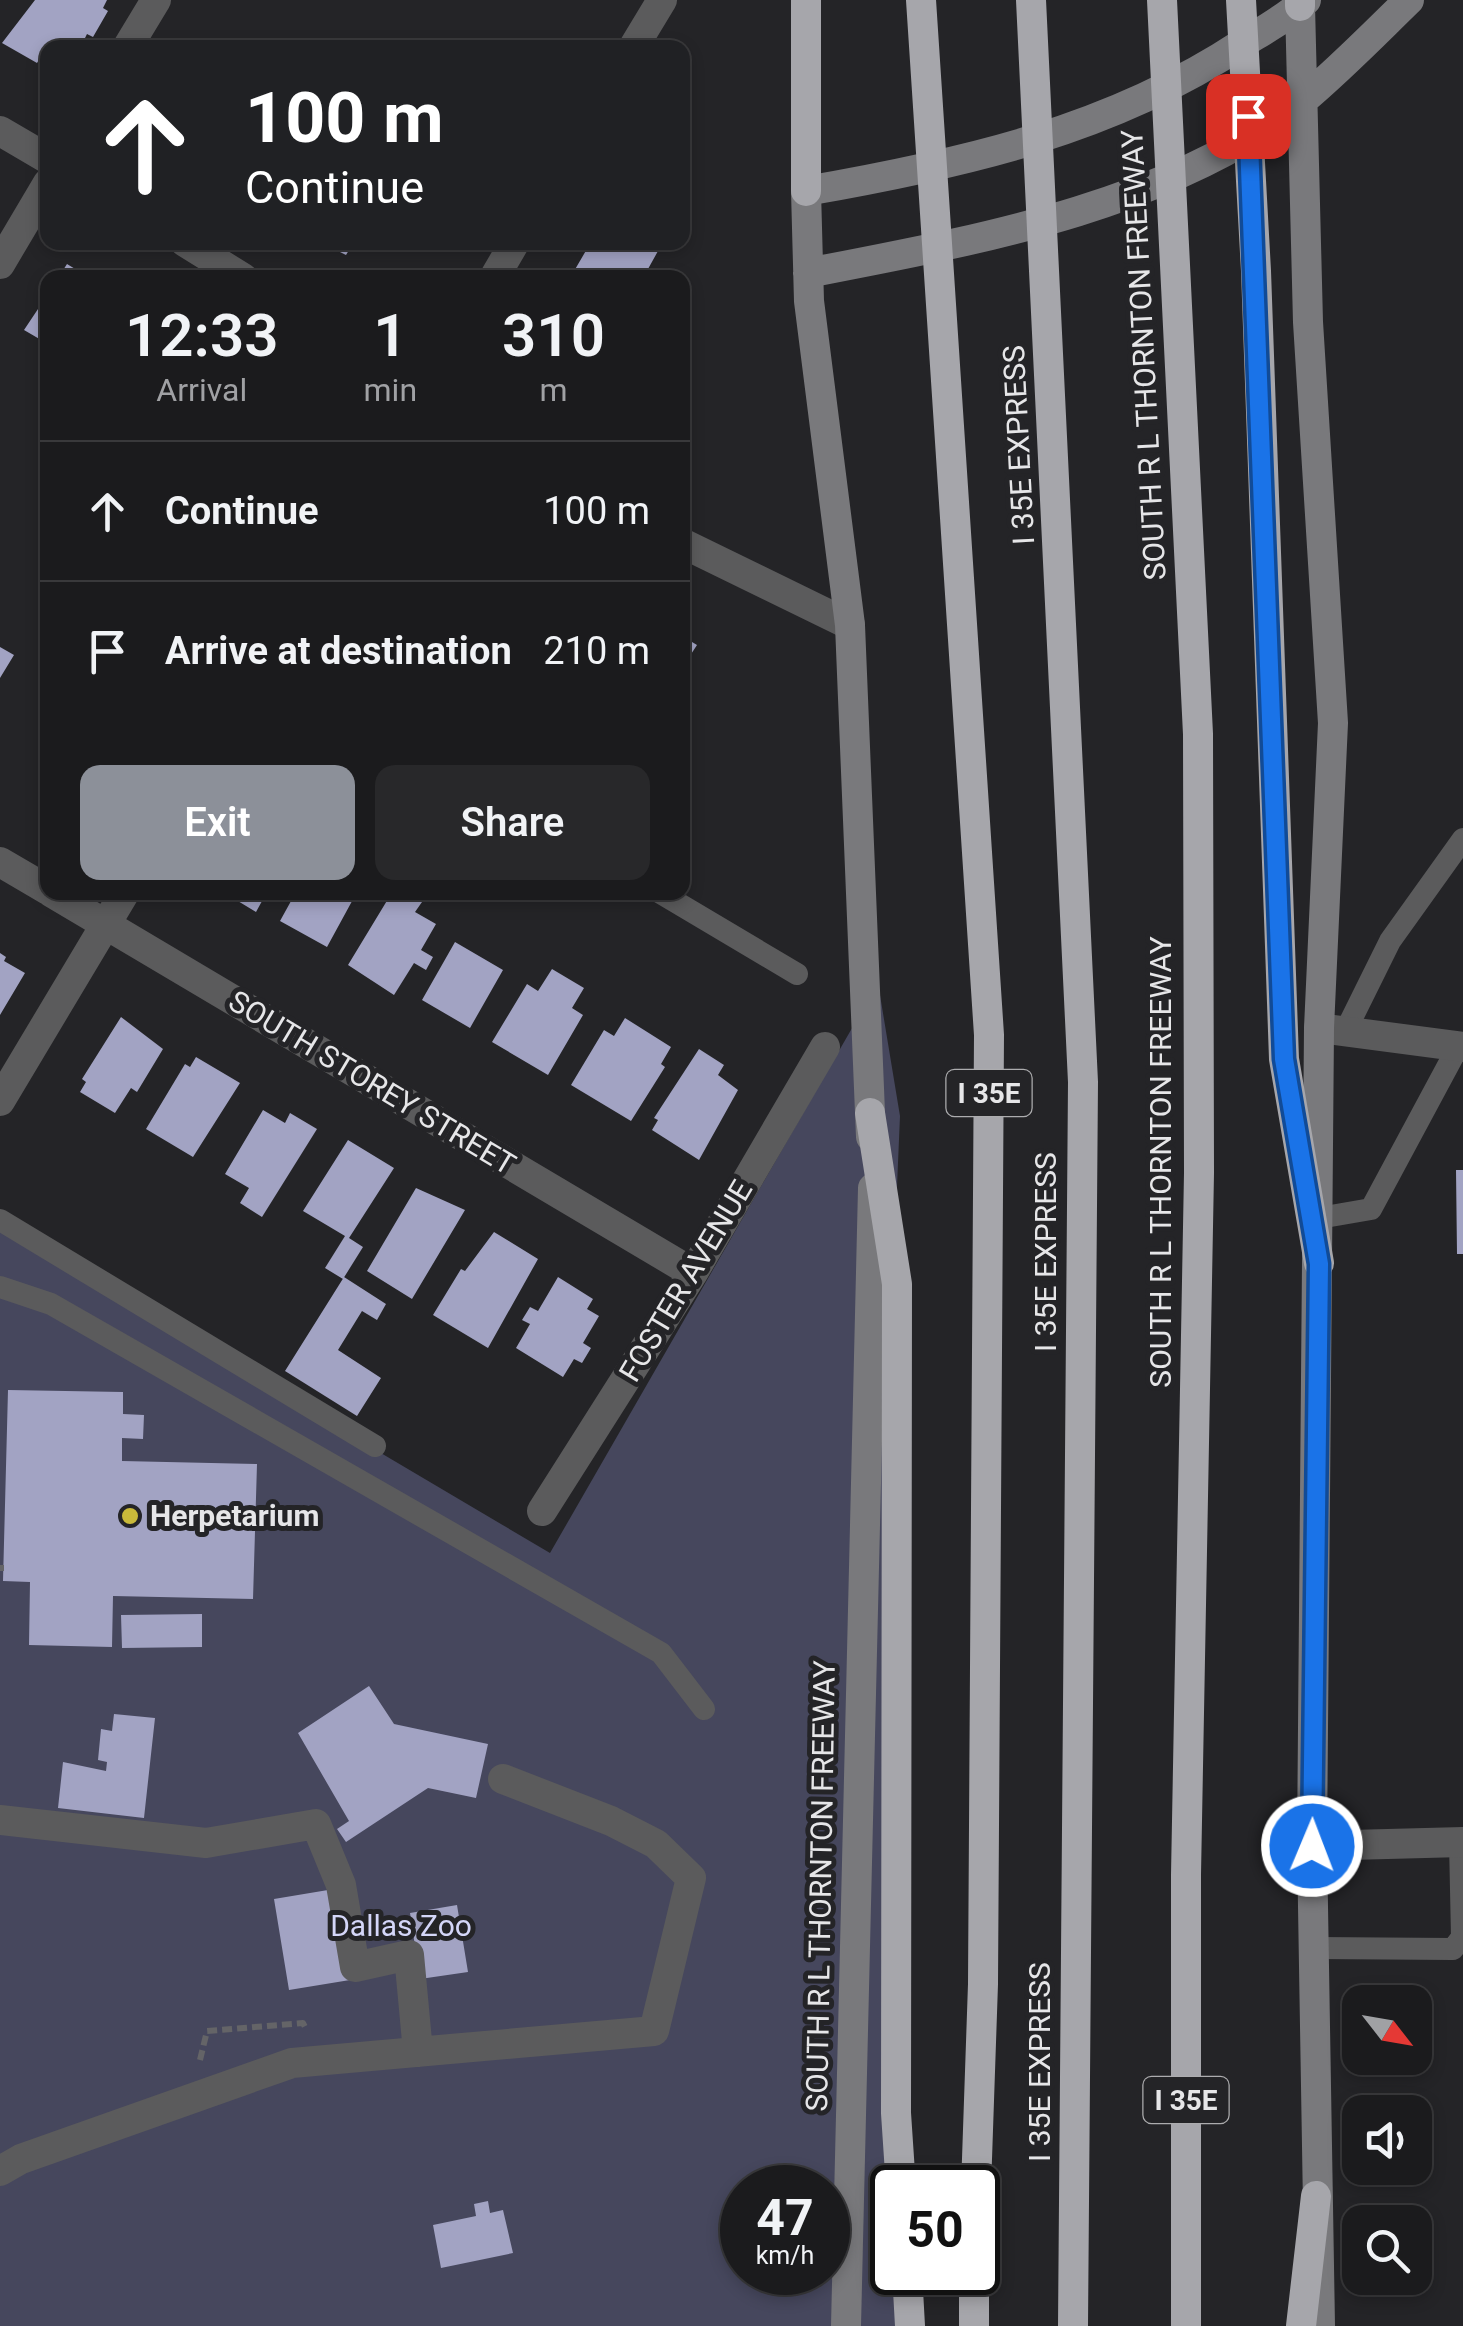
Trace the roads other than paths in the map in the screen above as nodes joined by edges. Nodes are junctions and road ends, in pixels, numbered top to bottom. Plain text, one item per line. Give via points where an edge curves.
1 (156, 0) edge
2 (662, 0) edge
3 (806, 0) edge
4 (920, 0) edge
5 (1031, 0) edge
6 (1162, 0) edge
7 (1242, 0) edge
8 (1409, 0) edge
9 (1302, 2) edge
10 (133, 40) edge
11 (638, 40) edge
12 (1300, 102) junction
13 (0, 132) edge
14 (40, 155) edge
15 (806, 191) junction
16 (40, 196) edge
17 (198, 250) edge
18 (0, 264) edge
19 (230, 270) edge
20 (808, 272) junction
21 (690, 548) edge
22 (850, 625) junction
23 (1463, 839) edge
24 (0, 862) edge
25 (40, 886) edge
26 (64, 900) edge
27 (119, 900) edge
28 (673, 900) edge
29 (105, 925) junction
30 (797, 974) dead end
31 (1333, 1029) junction
32 (825, 1047) dead end
33 (1461, 1047) edge
34 (0, 1102) edge
35 (870, 1112) junction
36 (1319, 1218) junction
37 (0, 1220) edge
38 (1319, 1264) junction
39 (694, 1273) junction
40 (0, 1287) edge
41 (375, 1446) dead end
42 (542, 1511) dead end
43 (704, 1708) dead end
44 (503, 1779) dead end
45 (0, 1820) edge
46 (1461, 1842) edge
47 (1312, 1846) junction
48 (1316, 1948) junction
49 (418, 2052) junction
50 (899, 2165) edge
51 (977, 2165) edge
52 (0, 2171) edge
53 (1316, 2196) junction
54 (908, 2295) edge
55 (974, 2295) edge
56 (846, 2326) edge
57 (910, 2326) edge
58 (974, 2326) edge
59 (1072, 2326) edge
60 (1186, 2326) edge
61 (1301, 2326) edge
62 (1320, 2326) edge

1 - 10 street
2 - 11 street
3 - 15 highway
4 - 51 highway, I 35E via 990,1035
5 - 59 highway, I 35E EXPRESS via 1083,1082
6 - 60 highway, SOUTH R L THORNTON FREEWAY / I 35E via 1198,754
7 - 38 highway via 1284,1059
8 - 12 main road
9 - 12 main road
9 - 15 main road via 1202,71 1087,125 953,165
12 - 20 main road via 1207,160 1080,210 961,243
12 - 31 main road via 1333,724
13 - 14 street
15 - 20 main road, SOUTH R L THORNTON FREEWAY
16 - 18 street
17 - 19 street
20 - 22 main road, SOUTH R L THORNTON FREEWAY
21 - 22 street
22 - 35 main road, SOUTH R L THORNTON FREEWAY
23 - 31 lane
24 - 25 street, SOUTH STOREY STREET
26 - 29 street, SOUTH STOREY STREET
27 - 29 street
28 - 30 lane
29 - 34 street
29 - 39 street, SOUTH STOREY STREET
31 - 33 street
31 - 36 main road
32 - 39 street, FOSTER AVENUE
33 - 36 lane via 1372,1209
35 - 50 highway via 897,1284
35 - 56 main road, SOUTH R L THORNTON FREEWAY via 874,1208
36 - 38 main road
37 - 41 lane
38 - 47 main road
39 - 42 street, FOSTER AVENUE
40 - 43 lane via 51,1304 661,1652
44 - 49 street via 656,1844 691,1878 654,2031
45 - 49 street via 206,1843 316,1824 340,1886 355,1966 409,1955
46 - 47 street
46 - 48 lane via 1462,1937 1453,1949
47 - 48 main road
48 - 53 main road
49 - 52 street via 292,2064
53 - 61 highway
53 - 62 main road
54 - 57 highway
55 - 58 highway

